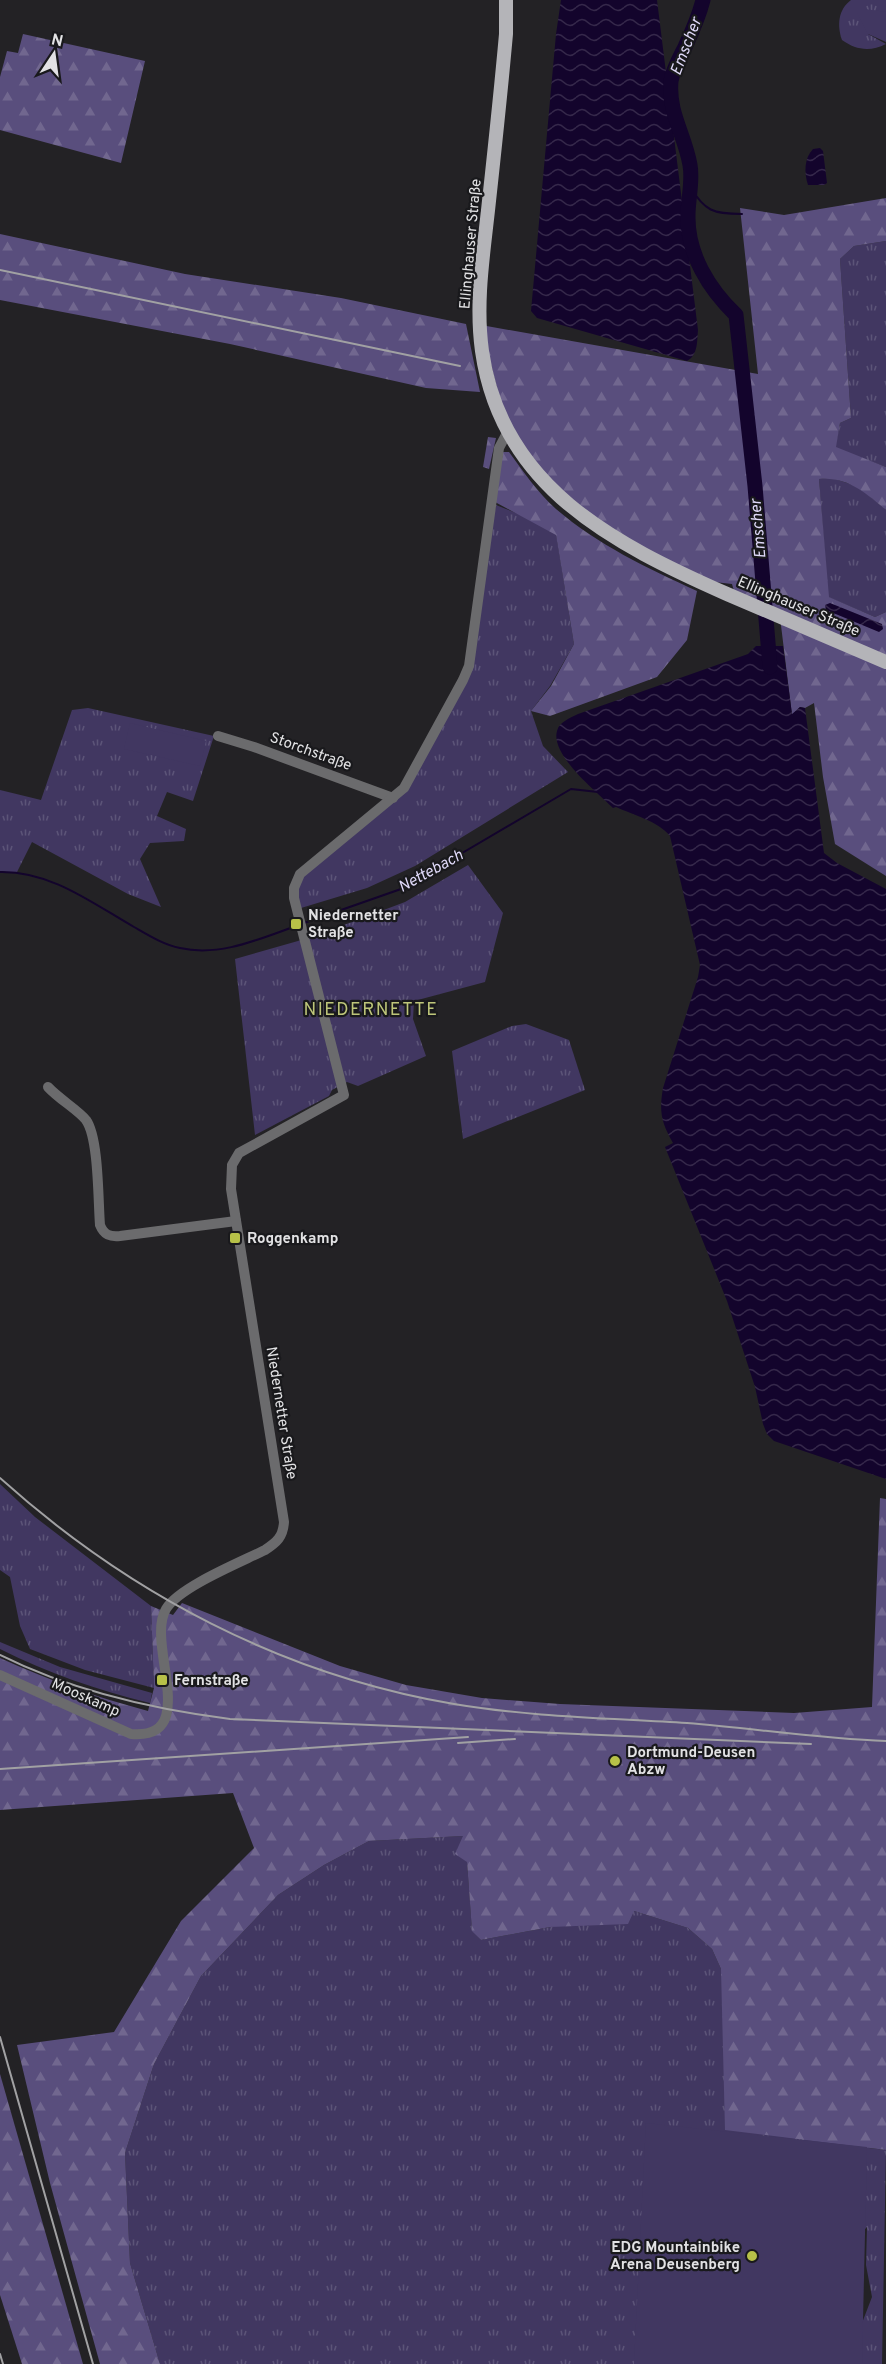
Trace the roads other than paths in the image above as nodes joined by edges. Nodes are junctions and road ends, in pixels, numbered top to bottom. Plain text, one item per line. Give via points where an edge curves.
1 (506, 0) edge
2 (508, 431) junction
3 (886, 662) edge
4 (218, 736) dead end
5 (393, 798) junction
6 (48, 1087) dead end
7 (236, 1221) junction
8 (0, 1675) edge
9 (160, 1728) joint

1 - 2 main road, Ellinghauser Straße via 480,306 486,369
2 - 3 main road, Ellinghauser Straße via 533,469 578,514 640,552
2 - 5 street, Niedernetter Straße via 499,448 469,666 410,779
4 - 5 street, Storchstraße
5 - 7 street, Niedernetter Straße via 300,874 294,888 344,1095 239,1153 230,1178
6 - 7 street via 85,1119 93,1133 100,1225 104,1233 113,1237
7 - 9 street, Niedernetter Straße via 283,1534 265,1550 186,1590 167,1607 160,1636 169,1697
8 - 9 street, Mooskamp via 131,1734 149,1734

